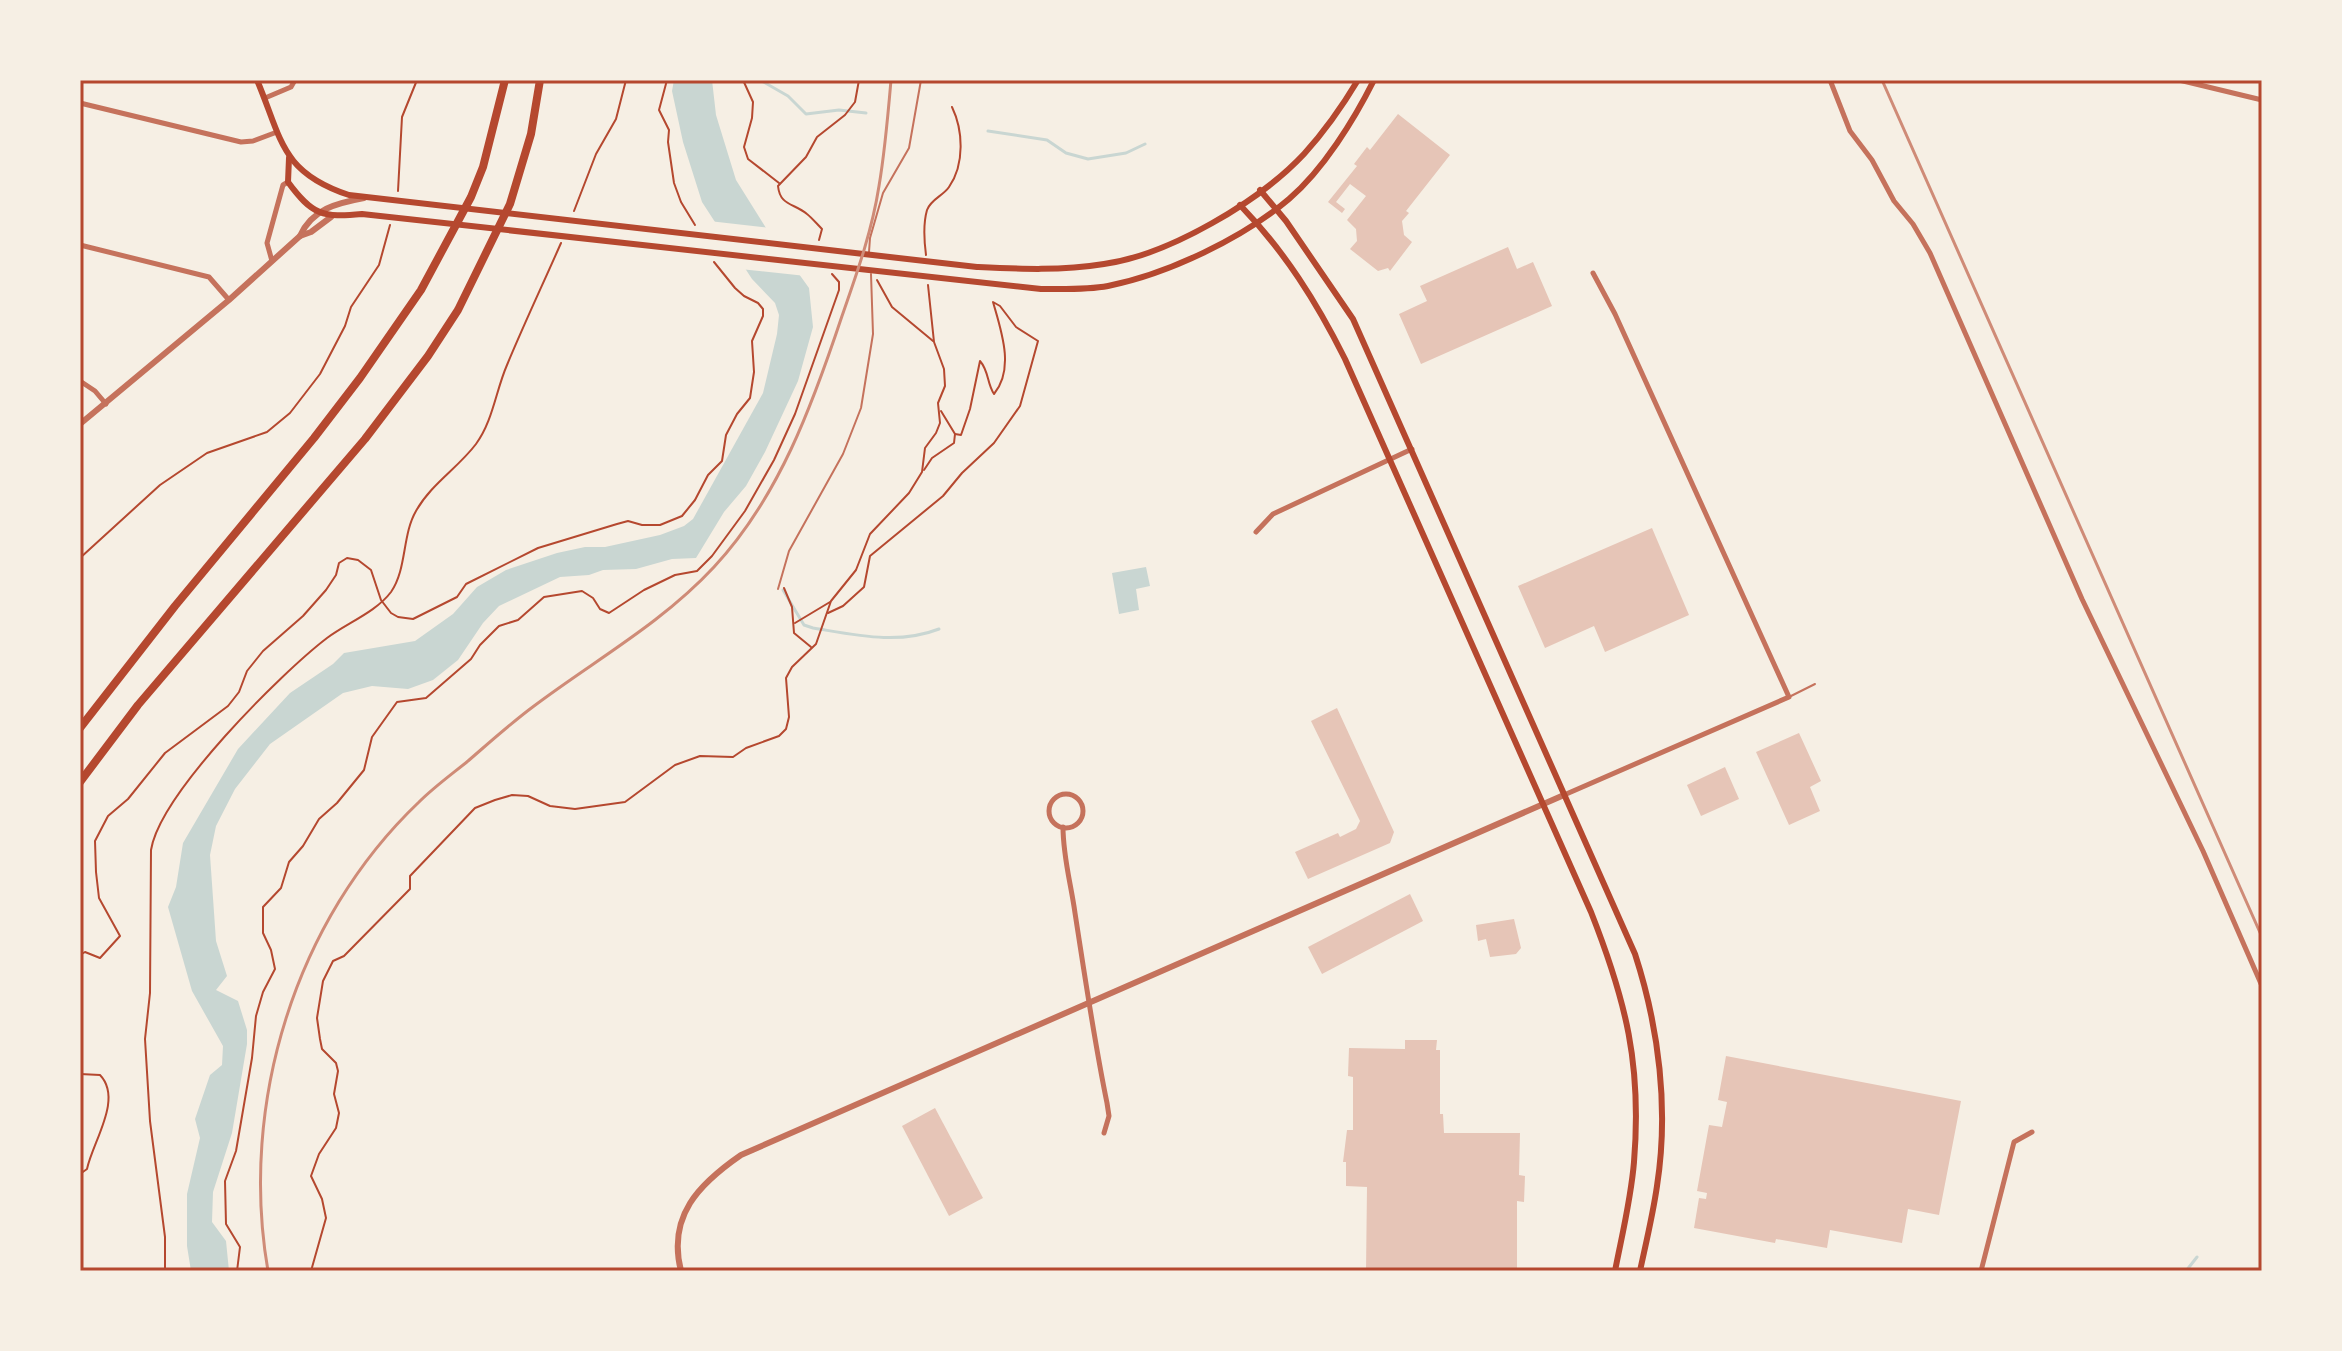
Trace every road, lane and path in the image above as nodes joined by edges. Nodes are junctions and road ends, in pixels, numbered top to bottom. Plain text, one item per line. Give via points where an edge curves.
1 (257, 80) edge
2 (295, 80) edge
3 (417, 80) edge
4 (505, 80) edge
5 (540, 80) edge
6 (626, 80) edge
7 (667, 80) edge
8 (743, 80) edge
9 (859, 80) edge
10 (921, 80) edge
11 (1358, 80) edge
12 (1374, 80) edge
13 (1830, 80) edge
14 (2179, 80) edge
15 (265, 98) junction
16 (2262, 100) edge
17 (80, 103) edge
18 (952, 107) dead end
19 (277, 132) junction
20 (289, 158) junction
21 (288, 182) junction
22 (779, 183) junction
23 (1260, 190) junction
24 (396, 196) dead end
25 (364, 198) junction
26 (1240, 205) junction
27 (1275, 209) junction
28 (573, 211) dead end
29 (319, 212) junction
30 (331, 217) junction
31 (1256, 221) junction
32 (389, 226) dead end
33 (699, 230) dead end
34 (300, 236) junction
35 (562, 240) dead end
36 (80, 245) edge
37 (818, 246) dead end
38 (712, 260) dead end
39 (272, 261) junction
40 (927, 265) dead end
41 (829, 270) dead end
42 (1593, 273) dead end
43 (877, 280) dead end
44 (928, 281) dead end
45 (229, 300) junction
46 (934, 342) junction
47 (80, 381) edge
48 (106, 404) junction
49 (941, 410) junction
50 (80, 424) edge
51 (955, 434) junction
52 (1412, 449) junction
53 (1389, 459) junction
54 (922, 472) junction
55 (1256, 532) dead end
56 (80, 558) edge
57 (782, 583) junction
58 (778, 589) dead end
59 (381, 600) junction
60 (831, 601) junction
61 (827, 614) junction
62 (793, 625) junction
63 (811, 647) junction
64 (1815, 684) dead end
65 (1789, 697) junction
66 (80, 728) edge
67 (80, 782) edge
68 (1564, 795) junction
69 (1542, 804) junction
70 (1063, 827) junction
71 (80, 955) edge
72 (2262, 986) edge
73 (1088, 1003) junction
74 (80, 1074) edge
75 (2032, 1132) dead end
76 (1104, 1133) dead end
77 (80, 1174) edge
78 (165, 1271) edge
79 (237, 1271) edge
80 (311, 1271) edge
81 (681, 1271) edge
82 (1615, 1271) edge
83 (1640, 1271) edge
84 (1981, 1271) edge

1 - 15 main road
2 - 15 street
3 - 24 path via 402,117
4 - 66 highway via 483,167 421,290 314,438
5 - 67 highway via 510,204 458,310 428,356
6 - 28 path via 616,119
7 - 33 path via 659,110 669,130 674,183
8 - 22 path via 753,102 744,147 748,159
9 - 22 path via 855,102
10 - 57 lane via 909,148 883,193 869,243 873,334 861,407 843,454 788,554
11 - 23 main road via 1306,153
12 - 27 main road via 1328,153
13 - 72 street via 1850,131 1930,253 2082,599
14 - 16 street
15 - 19 main road
17 - 19 street via 241,142
18 - 40 path via 960,131 959,162 949,188 927,208
19 - 20 main road
20 - 21 main road
20 - 25 main road via 323,185
21 - 29 main road
21 - 39 street via 267,243
22 - 37 path via 782,199 822,229
23 - 26 main road
23 - 27 main road
25 - 26 main road via 1040,270 1107,264 1154,251
25 - 29 street
26 - 31 main road
27 - 31 main road
27 - 52 main road via 1353,319
29 - 30 main road
29 - 34 street
30 - 31 main road via 362,214 1041,289 1106,286 1169,267
30 - 34 street
31 - 53 main road via 1320,309
32 - 56 path via 379,265 351,307 320,374 290,413 267,432 207,453 160,485
34 - 39 street
35 - 59 path via 487,423 414,514 400,569
36 - 45 street via 209,277
38 - 59 path via 735,288 758,303 763,316 752,341 750,398 726,435 722,461 689,509 660,525 628,521 538,548 466,584 457,597 413,619 398,617
39 - 45 street
41 - 79 path via 839,290 795,414 745,511 712,556 697,571 675,575 609,613 588,594 576,591 544,597 518,620 499,626 426,698 397,702 372,737 364,770 289,862 281,888 263,907 263,933 275,969 256,1016 236,1151 225,1181 226,1224 240,1247
42 - 65 street
43 - 46 path via 892,307
44 - 46 path
45 - 48 street
46 - 49 path via 944,369
47 - 48 street
48 - 50 street
49 - 51 path
49 - 54 path via 936,433 925,448
51 - 54 path via 954,443
51 - 61 path via 961,435 970,409 980,361 994,394 1002,385 1004,338 993,302 1038,341 1020,406 994,443 943,496 870,556 864,587
52 - 53 street
52 - 68 main road
53 - 55 street via 1273,514
53 - 69 main road
54 - 60 path via 870,534 856,570
57 - 58 lane
57 - 62 path
59 - 71 path via 371,570 358,560 339,563 326,590 247,671 228,706 165,753 108,816 95,841 96,872 99,898 120,936 100,958
59 - 78 path via 327,638 253,709 202,764 153,834 145,1039
60 - 61 path
60 - 62 path
61 - 63 path
62 - 63 path via 794,633
63 - 80 path via 786,678 789,717 779,736 733,757 700,756 675,765 625,802 575,809 512,795 475,808 410,876 410,889 394,908 333,961 323,981 317,1018 322,1049 338,1071 334,1094 339,1113 311,1176 326,1218
64 - 65 lane
65 - 68 street
68 - 69 street
68 - 83 main road via 1635,954 1653,1025 1662,1102 1659,1164
69 - 73 street
69 - 82 main road via 1615,973 1634,1060 1634,1165
70 - 70 street via 1073,826 1083,814 1079,799 1069,794 1059,795 1049,809 1054,823
70 - 73 street
73 - 76 street via 1109,1116
73 - 81 street via 737,1158 693,1196 679,1230
74 - 77 path via 100,1075 108,1083 110,1100 87,1169
75 - 84 street via 2014,1142

